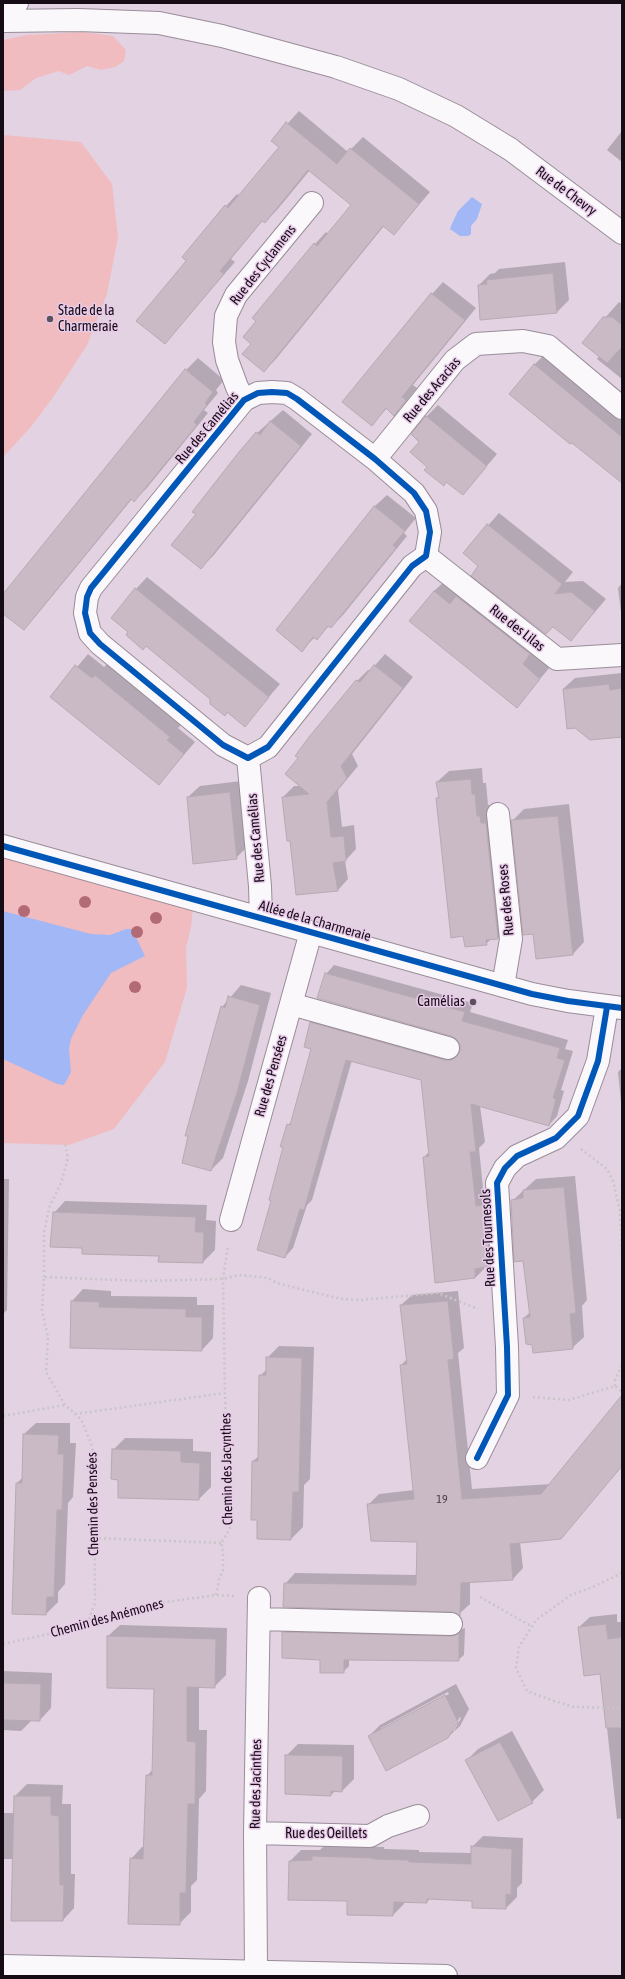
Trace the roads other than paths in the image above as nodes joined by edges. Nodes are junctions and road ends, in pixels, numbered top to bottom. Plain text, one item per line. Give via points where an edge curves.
1 (17, 3) edge
2 (3, 5) edge
3 (3, 21) edge
4 (312, 203) dead end
5 (622, 233) edge
6 (244, 400) junction
7 (622, 408) edge
8 (375, 459) junction
9 (426, 556) junction
10 (622, 655) edge
11 (248, 758) junction
12 (498, 814) dead end
13 (3, 846) edge
14 (261, 918) junction
15 (311, 932) junction
16 (503, 986) junction
17 (291, 1004) junction
18 (615, 1008) edge
19 (448, 1048) dead end
20 (232, 1220) road end
21 (477, 1458) dead end
22 (259, 1598) road end
23 (259, 1619) junction
24 (451, 1624) dead end
25 (418, 1816) dead end
26 (255, 1833) junction
27 (3, 1966) edge
28 (256, 1971) junction
29 (446, 1976) edge

1 - 2 main road
3 - 5 main road, Rue de Chevry via 159,23 222,36 336,67 399,89 456,116 510,149
4 - 6 main road, Rue des Cyclamens via 236,295 226,316 224,342 227,360
6 - 8 main road, Rue des Camélias via 258,393 287,393
6 - 11 main road, Rue des Camélias via 91,588 85,613 90,633 100,644 223,745
7 - 8 main road, Rue des Acacias via 548,346 523,341 476,344 455,360
8 - 9 main road, Rue des Camélias via 422,503 430,532
9 - 10 main road, Rue des Lilas via 557,659
9 - 11 main road via 412,566 268,747
11 - 14 main road, Rue des Camélias
12 - 16 main road, Rue des Roses via 511,939
13 - 14 main road, Allée de la Charmeraie
14 - 15 main road, Allée de la Charmeraie
15 - 16 main road, Allée de la Charmeraie
15 - 17 main road, Rue des Pensées
16 - 18 main road, Allée de la Charmeraie
17 - 19 main road
17 - 20 main road, Rue des Pensées
18 - 21 main road, Rue des Tournesols via 578,1116 556,1138 516,1156 505,1168 497,1183 508,1395
22 - 23 main road, Rue des Jacinthes
23 - 24 main road
23 - 26 main road, Rue des Jacinthes
25 - 26 main road, Rue des Oeillets via 388,1826 370,1836
26 - 28 main road, Rue des Jacinthes
27 - 28 main road
28 - 29 main road

